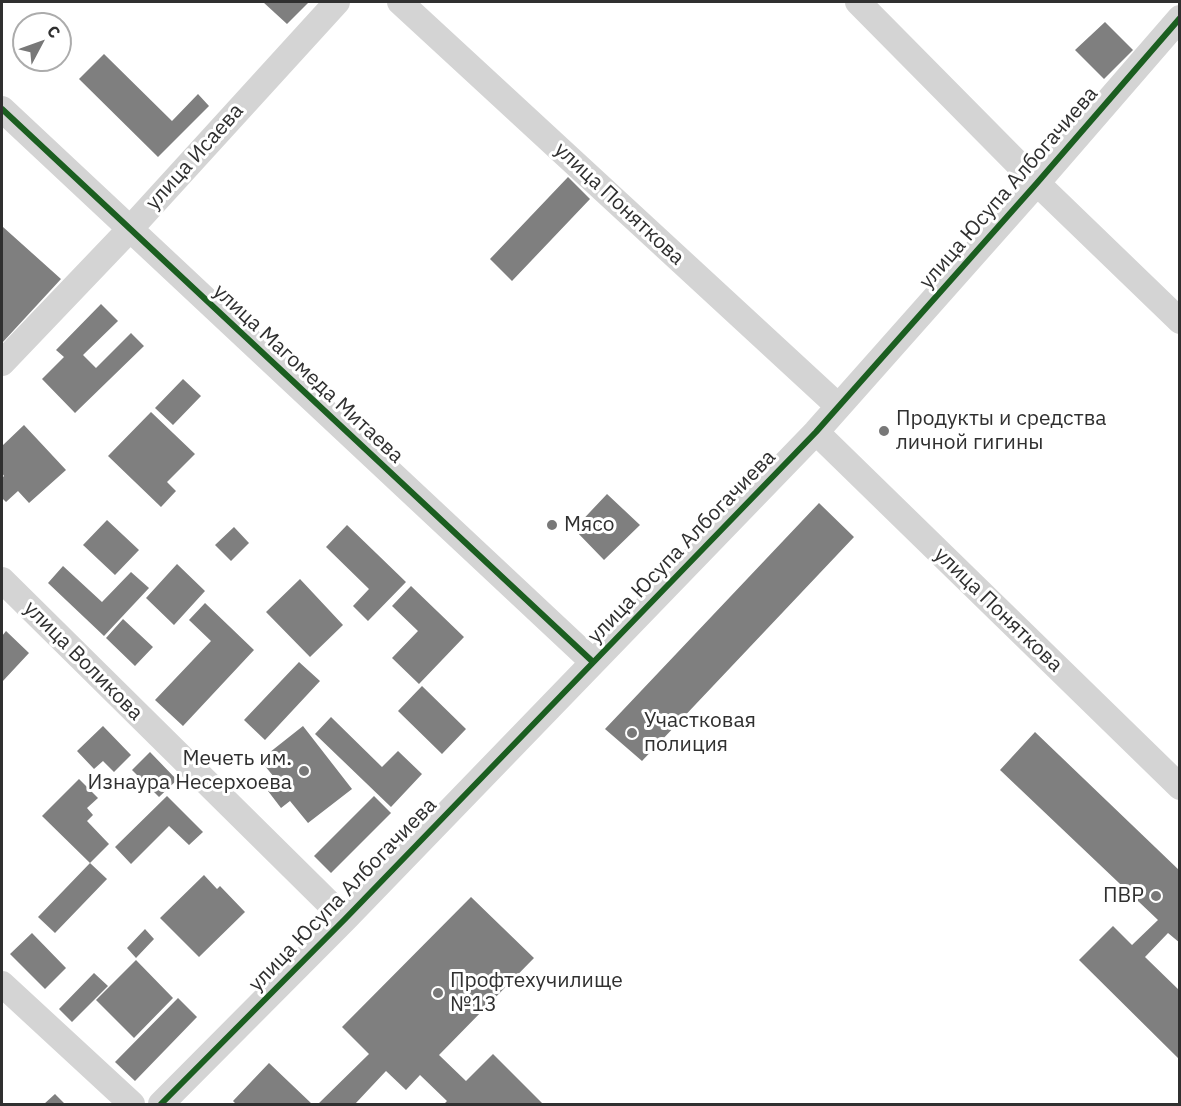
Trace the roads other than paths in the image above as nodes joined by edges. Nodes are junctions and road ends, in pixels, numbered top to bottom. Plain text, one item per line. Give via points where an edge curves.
1 (337, 2) edge
2 (400, 2) edge
3 (858, 2) edge
4 (1179, 18) edge
5 (2, 109) edge
6 (1037, 183) junction
7 (130, 229) junction
8 (1179, 321) edge
9 (2, 363) edge
10 (838, 406) junction
11 (816, 432) junction
12 (2, 580) edge
13 (592, 662) junction
14 (1179, 788) edge
15 (345, 919) junction
16 (2, 984) edge
17 (132, 1104) edge
18 (161, 1104) edge

1 - 7 street, улица Исаева
2 - 10 street, улица Поняткова
3 - 6 street
4 - 6 street, улица Юсупа Албогачиева
5 - 7 street, улица Магомеда Митаева
6 - 8 street
6 - 10 street, улица Юсупа Албогачиева
7 - 9 street, улица Исаева
7 - 13 street, улица Магомеда Митаева
10 - 11 street, улица Юсупа Албогачиева
11 - 13 street, улица Юсупа Албогачиева
11 - 14 street, улица Поняткова
12 - 15 street, улица Воликова
13 - 15 street, улица Юсупа Албогачиева
15 - 18 street, улица Юсупа Албогачиева
16 - 17 street

